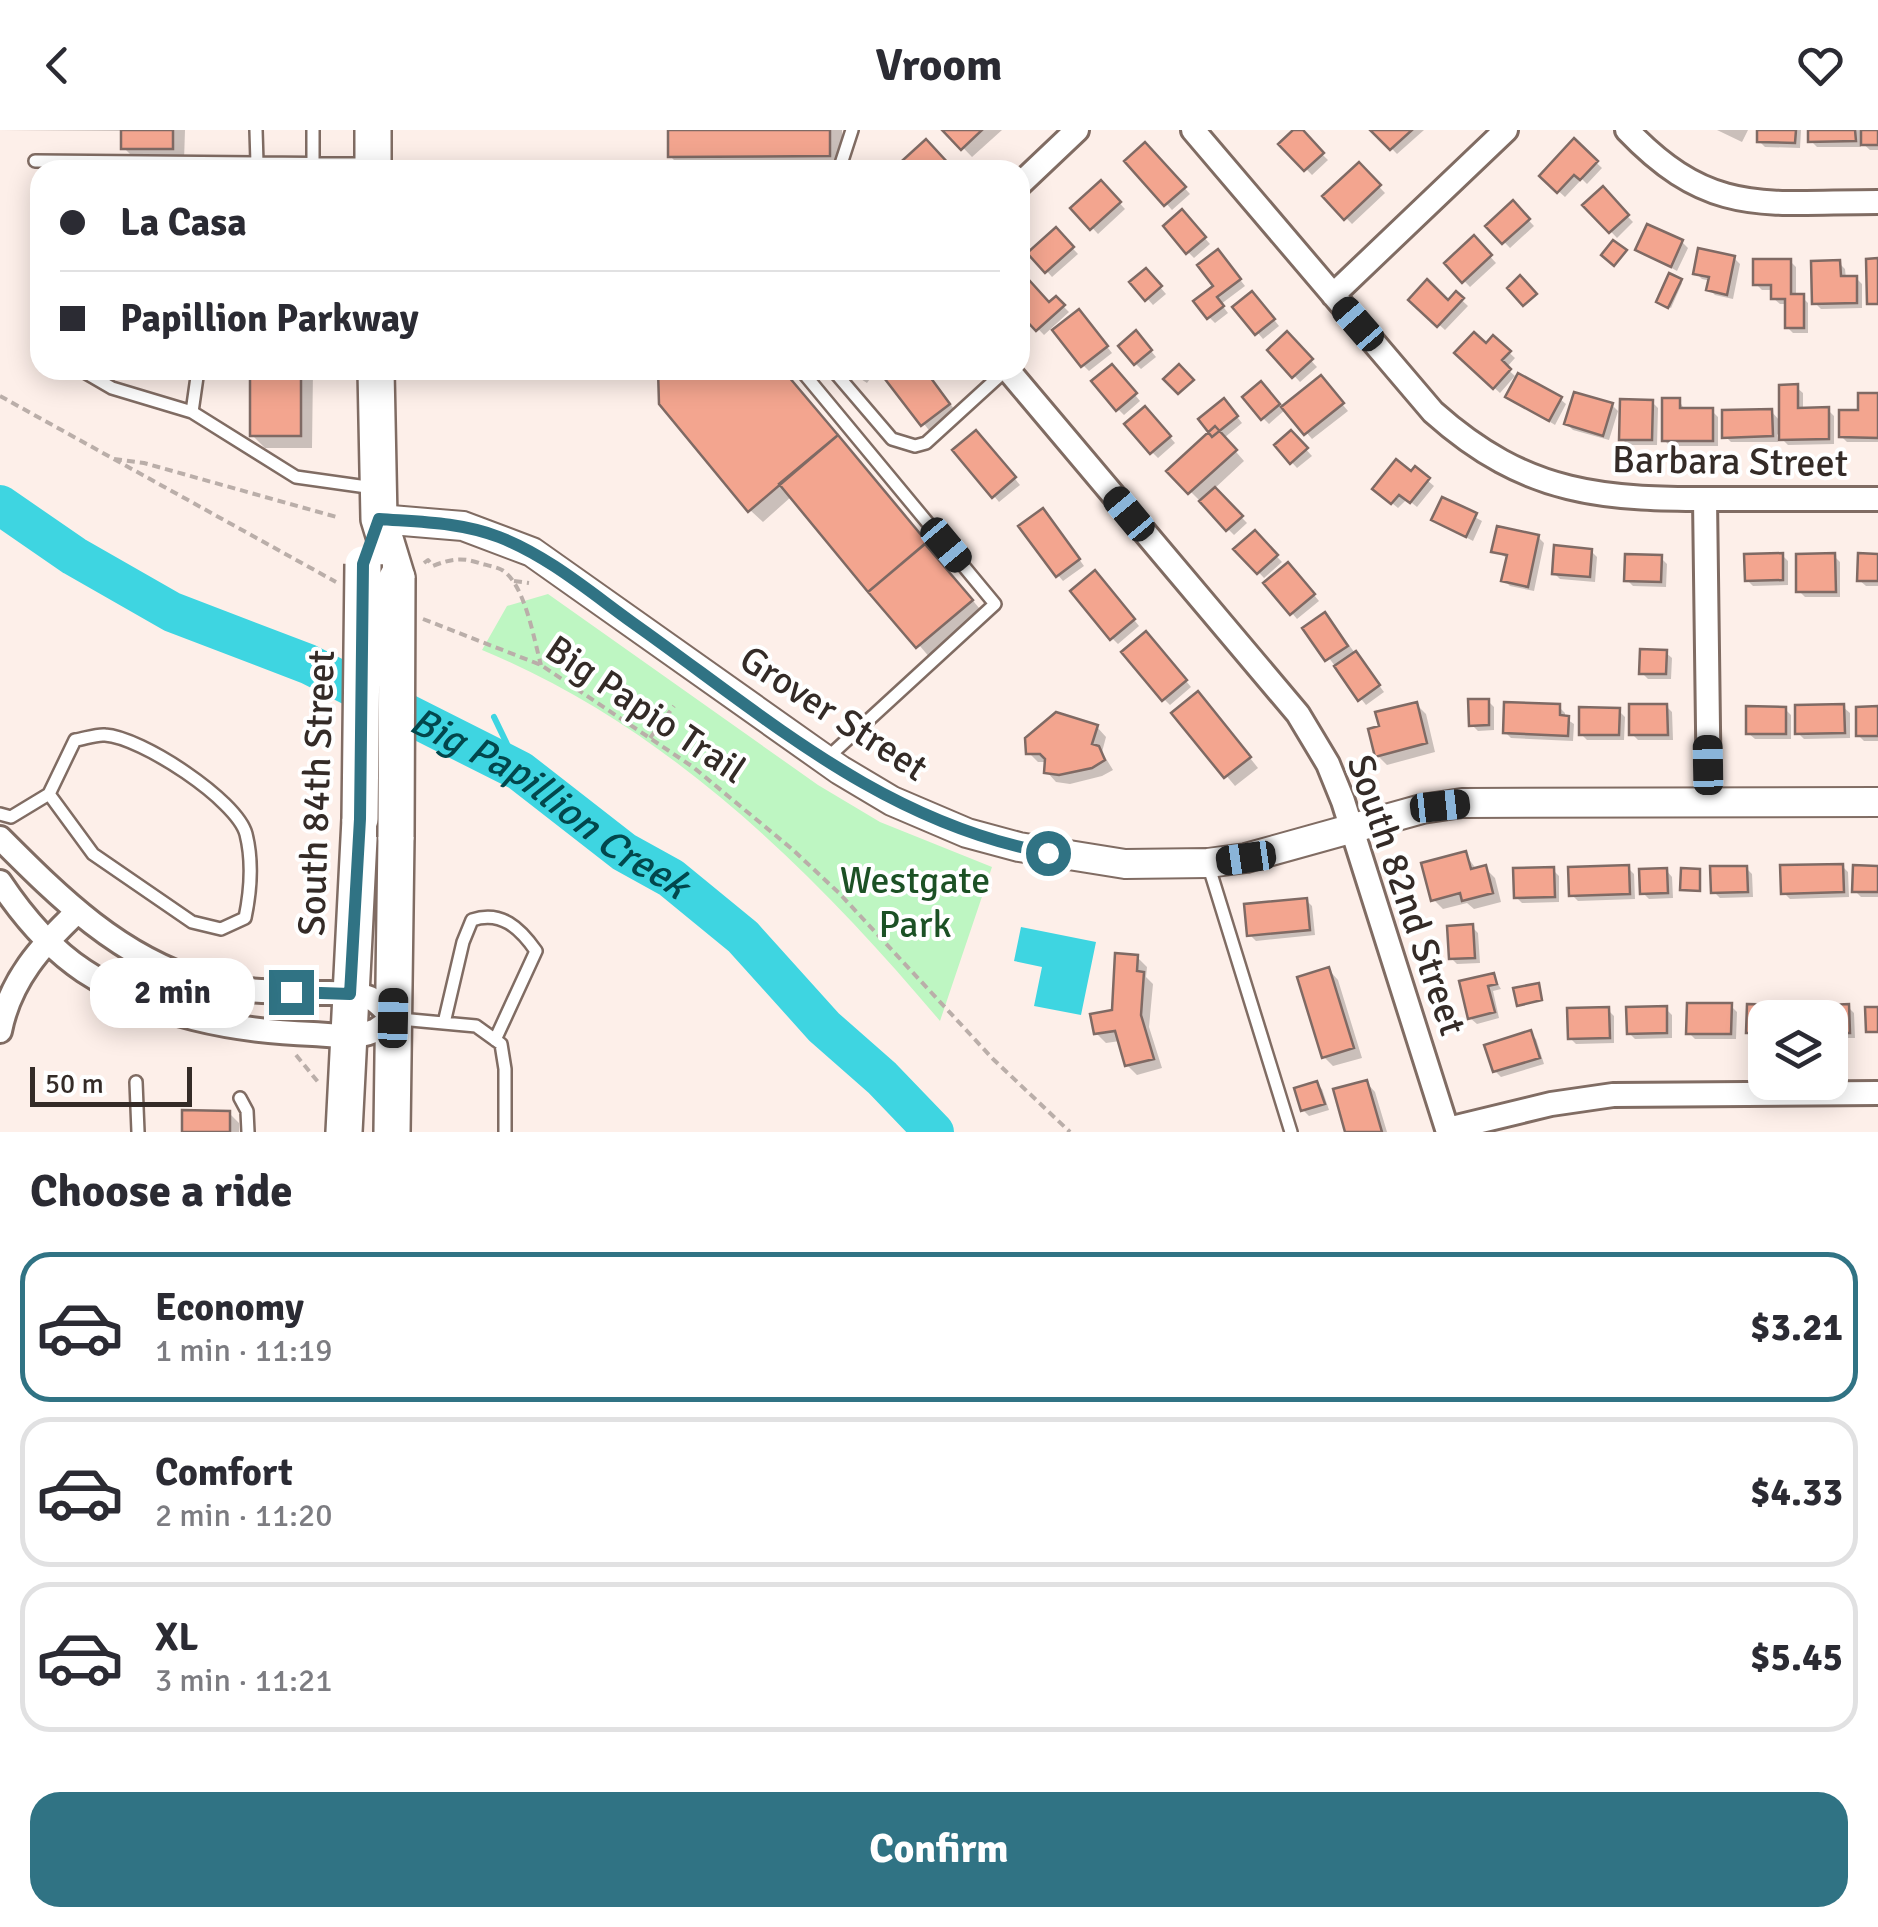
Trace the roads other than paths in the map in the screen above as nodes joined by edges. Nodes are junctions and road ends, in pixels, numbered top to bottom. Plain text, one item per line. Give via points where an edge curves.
1 (256, 130) edge
2 (313, 130) edge
3 (852, 130) edge
4 (1078, 130) edge
5 (1193, 130) edge
6 (1506, 130) edge
7 (1626, 130) edge
8 (373, 155) edge
9 (257, 160) edge
10 (313, 160) edge
11 (336, 160) edge
12 (842, 160) edge
13 (1030, 175) edge
14 (1878, 202) edge
15 (1333, 295) junction
16 (98, 380) edge
17 (197, 380) edge
18 (376, 380) edge
19 (809, 380) edge
20 (841, 380) edge
21 (996, 380) edge
22 (1015, 380) edge
23 (192, 412) junction
24 (1704, 499) junction
25 (1878, 499) edge
26 (379, 504) junction
27 (825, 760) junction
28 (49, 794) junction
29 (1708, 802) junction
30 (1878, 802) edge
31 (0, 814) edge
32 (1352, 830) junction
33 (0, 838) edge
34 (1208, 863) junction
35 (0, 882) edge
36 (77, 912) junction
37 (47, 940) junction
38 (350, 994) junction
39 (393, 1018) junction
40 (444, 1023) junction
41 (0, 1030) edge
42 (350, 1036) junction
43 (495, 1040) junction
44 (136, 1082) dead end
45 (1878, 1093) edge
46 (240, 1098) dead end
47 (1448, 1131) edge
48 (138, 1132) edge
49 (248, 1132) edge
50 (344, 1132) edge
51 (392, 1132) edge
52 (504, 1132) edge
53 (1291, 1132) edge

1 - 9 lane
2 - 10 lane
3 - 12 lane
4 - 13 street
5 - 15 street, Barbara Street
6 - 15 street
7 - 14 street via 1676,176 1731,198
8 - 11 lane
15 - 24 street, Barbara Street via 1433,412 1492,458 1592,494
16 - 23 lane
17 - 23 lane
18 - 26 main road, South 84th Street
19 - 27 lane via 995,604
20 - 21 lane via 892,439 915,446
22 - 32 street, South 82nd Street via 1298,714 1328,764
23 - 26 lane via 296,477
24 - 25 street, Barbara Street
24 - 29 street
26 - 27 street, Grover Street via 532,552
26 - 38 main road, South 84th Street, bridge via 353,575 360,819
26 - 39 main road, South 84th Street, bridge via 398,578
27 - 34 street, Grover Street via 892,801 1019,848 1124,864
28 - 28 lane via 92,854 192,922 222,929 245,918 252,884 245,830 198,778 144,747 105,735 75,740
28 - 31 lane via 11,817
29 - 30 street, Grover Street
29 - 32 street, Grover Street via 1462,803
32 - 34 street, Grover Street
32 - 47 street, South 82nd Street
33 - 36 street
34 - 53 lane
35 - 37 street
36 - 37 street
36 - 38 street via 133,952 202,982
37 - 41 street via 23,972
37 - 42 street via 83,970 168,1012 224,1026
38 - 39 street via 372,999
38 - 42 main road, South 84th Street
39 - 40 lane
39 - 42 street
39 - 51 main road, South 84th Street
40 - 43 lane via 476,1026
40 - 43 lane via 472,920 485,915 511,922 536,950
42 - 50 main road, South 84th Street
43 - 52 lane via 505,1069
44 - 48 lane
45 - 47 street via 1613,1095
46 - 49 lane

